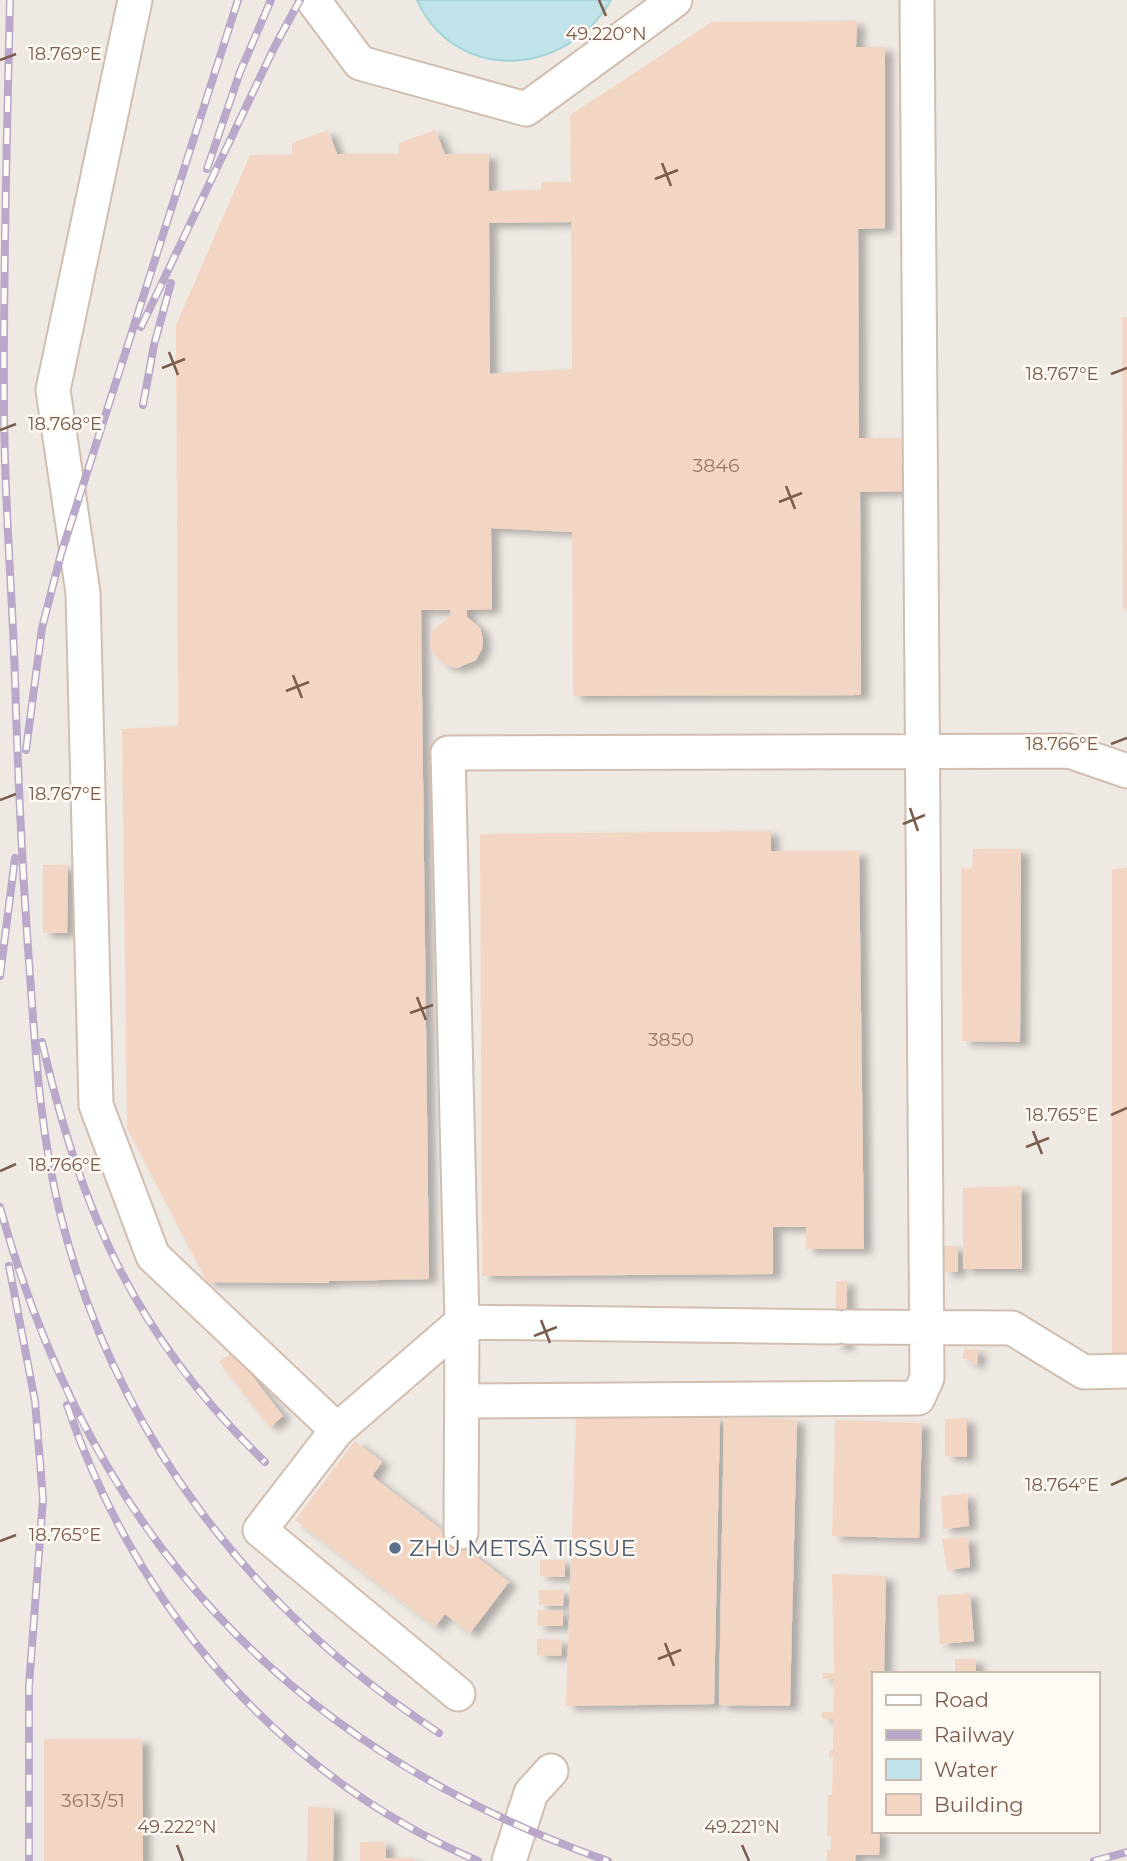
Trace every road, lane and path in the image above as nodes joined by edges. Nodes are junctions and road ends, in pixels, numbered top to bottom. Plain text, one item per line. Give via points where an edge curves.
1 (135, 0) edge
2 (313, 0) edge
3 (675, 0) edge
4 (917, 0) edge
5 (923, 752) junction
6 (1127, 771) edge
7 (462, 1322) junction
8 (927, 1328) junction
9 (1127, 1371) edge
10 (462, 1401) junction
11 (337, 1430) junction
12 (461, 1532) dead end
13 (458, 1694) dead end
14 (551, 1771) dead end
15 (509, 1861) edge

1 - 11 street via 53,390 83,593 96,1105 153,1256
2 - 3 street via 360,63 526,109
4 - 5 street
5 - 6 street via 1069,751
5 - 7 street via 448,752
5 - 8 street
7 - 8 street
7 - 10 street
7 - 11 street
8 - 9 street via 1013,1328 1084,1372
8 - 10 street via 927,1378 918,1398
10 - 12 street
11 - 13 street via 260,1530
14 - 15 street via 531,1793

